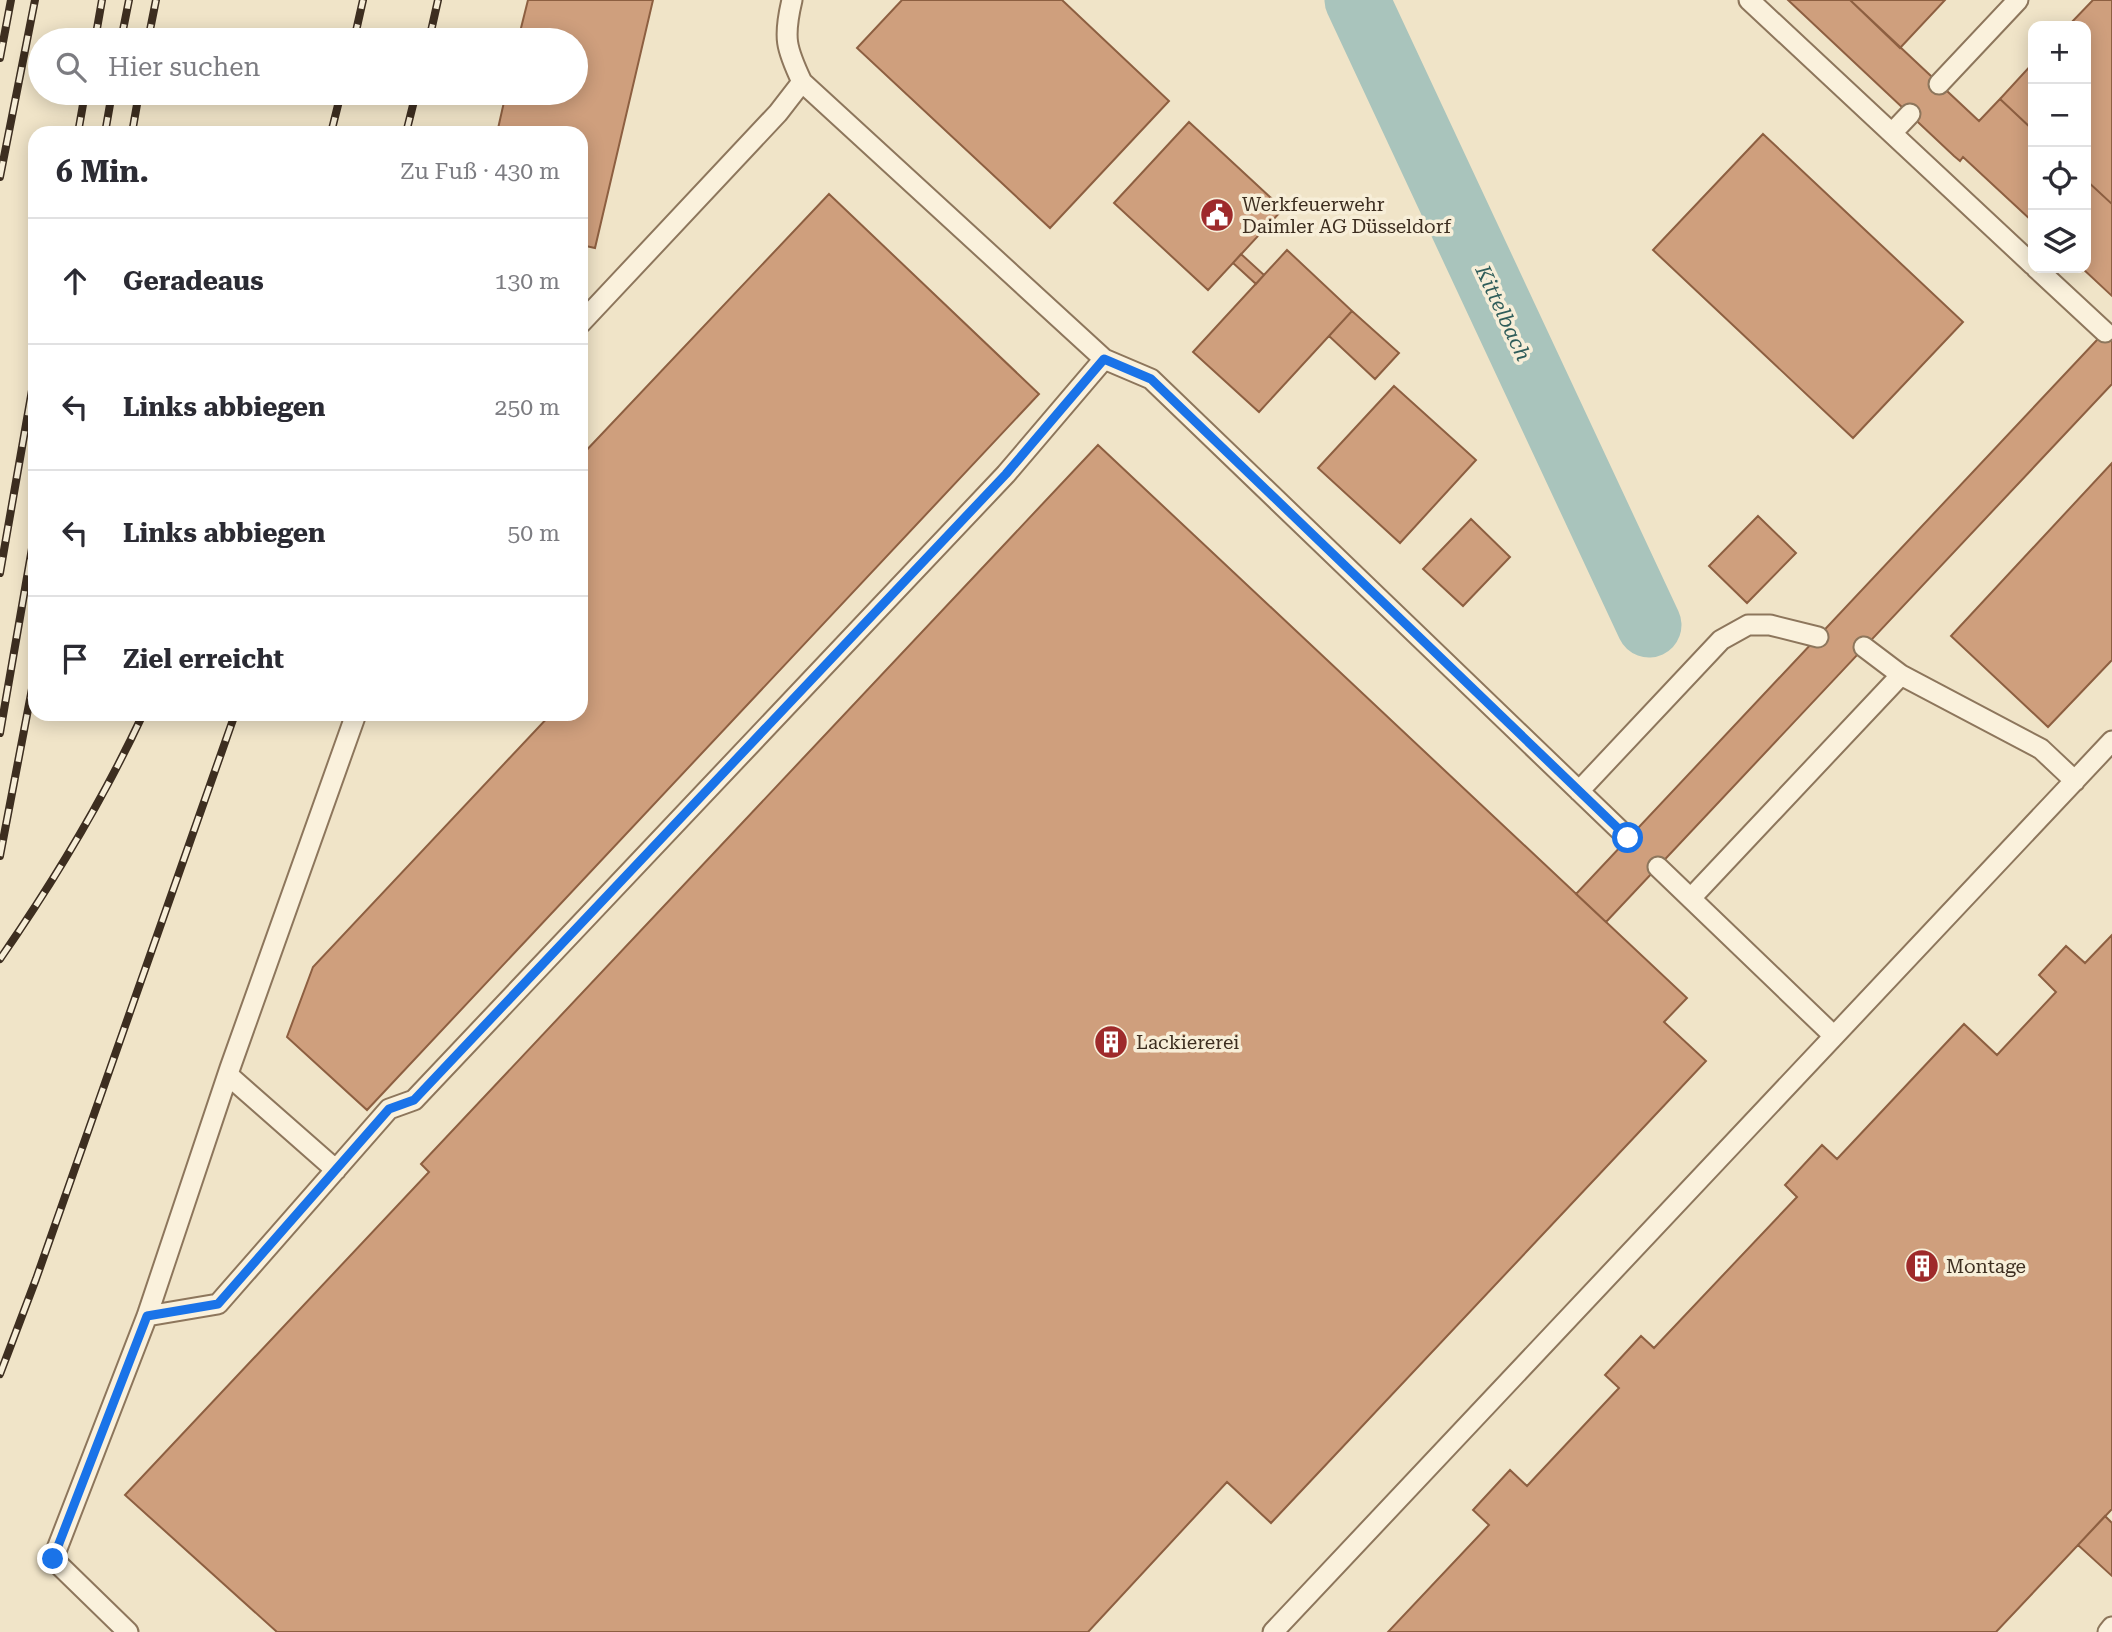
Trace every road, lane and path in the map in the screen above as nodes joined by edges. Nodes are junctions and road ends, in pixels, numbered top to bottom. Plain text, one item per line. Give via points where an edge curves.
1 (792, 0) edge
2 (1749, 0) edge
3 (2018, 0) edge
4 (802, 82) junction
5 (1939, 84) dead end
6 (1910, 114) dead end
7 (1892, 133) junction
8 (2028, 259) edge
9 (2042, 273) edge
10 (588, 316) edge
11 (2105, 332) dead end
12 (1104, 359) junction
13 (1818, 637) dead end
14 (1864, 647) dead end
15 (1901, 675) junction
16 (354, 721) edge
17 (2110, 746) edge
18 (2074, 781) junction
19 (1579, 791) junction
20 (1628, 838) dead end
21 (1658, 867) dead end
22 (1691, 898) junction
23 (1834, 1036) junction
24 (228, 1075) junction
25 (336, 1170) junction
26 (147, 1316) junction
27 (2112, 1627) edge
28 (128, 1632) edge
29 (1273, 1632) edge
30 (2108, 1632) edge

1 - 4 lane via 787,50
2 - 7 lane
3 - 5 lane
4 - 10 lane
4 - 12 lane
6 - 7 lane
7 - 8 lane
9 - 11 lane
12 - 19 lane via 1151,379
12 - 25 lane via 997,484 414,1100 389,1109
13 - 19 lane via 1770,625 1748,625 1721,640
14 - 15 lane
15 - 18 lane via 2041,749
15 - 22 lane
16 - 24 lane
17 - 18 lane
18 - 23 lane
19 - 20 lane
21 - 22 lane
22 - 23 lane
23 - 29 lane
24 - 25 lane
24 - 26 lane
25 - 26 lane via 218,1304
26 - 28 lane via 53,1559
27 - 30 lane

